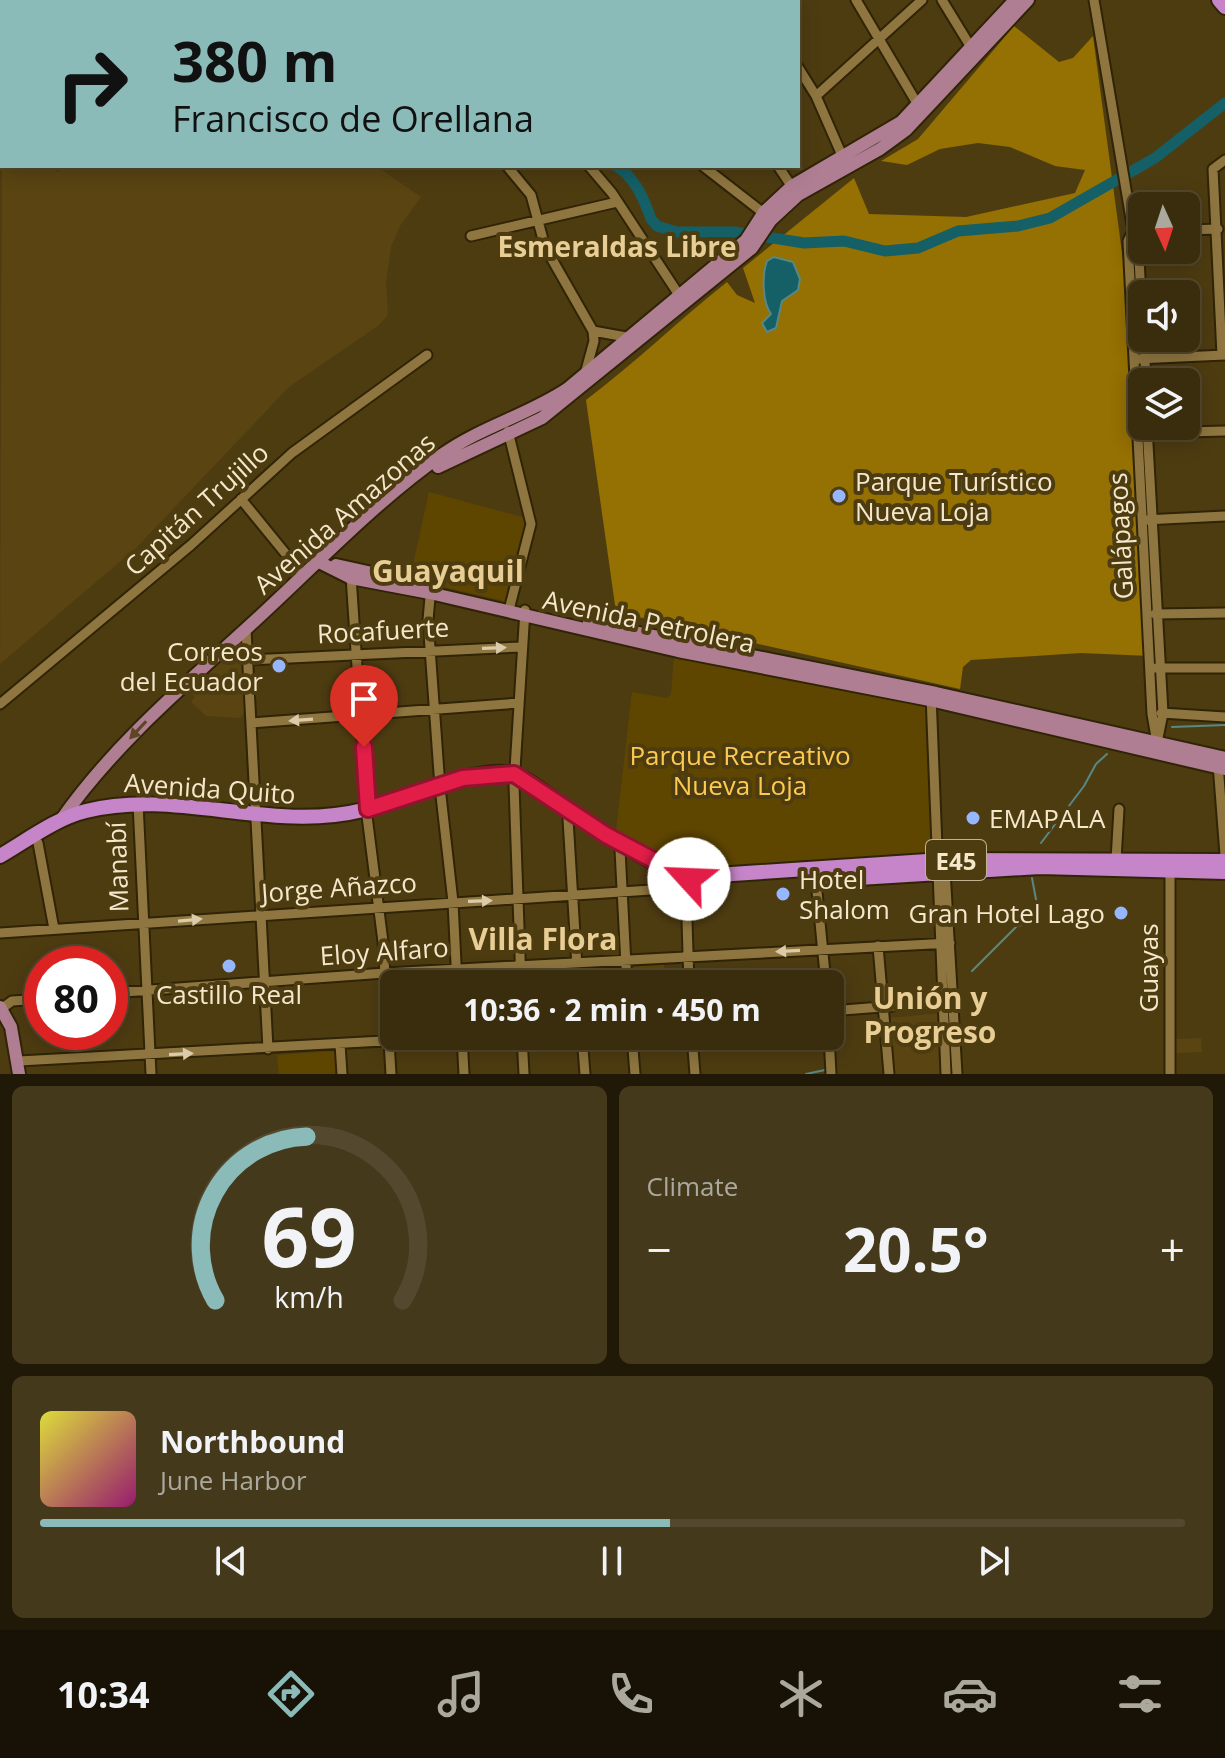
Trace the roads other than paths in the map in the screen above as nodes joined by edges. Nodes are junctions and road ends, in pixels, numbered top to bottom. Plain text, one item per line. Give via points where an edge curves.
1 (856, 0) edge
2 (922, 0) edge
3 (942, 0) edge
4 (1015, 0) edge
5 (1028, 0) edge
6 (1094, 0) edge
7 (1219, 0) edge
8 (1225, 7) edge
9 (880, 38) junction
10 (974, 51) junction
11 (800, 70) edge
12 (816, 96) junction
13 (918, 105) junction
14 (1225, 160) edge
15 (844, 162) junction
16 (509, 168) edge
17 (591, 168) edge
18 (705, 168) edge
19 (779, 168) edge
20 (795, 191) junction
21 (1128, 192) edge
22 (617, 202) junction
23 (538, 219) junction
24 (766, 219) junction
25 (1218, 229) junction
26 (1200, 230) edge
27 (471, 236) dead end
28 (1131, 264) edge
29 (1222, 291) edge
30 (682, 299) junction
31 (593, 331) junction
32 (626, 337) junction
33 (1142, 352) edge
34 (427, 355) dead end
35 (1224, 355) edge
36 (1141, 358) junction
37 (1143, 368) edge
38 (584, 375) junction
39 (507, 428) junction
40 (1200, 431) edge
41 (1225, 431) edge
42 (1147, 440) edge
43 (241, 499) junction
44 (1225, 516) edge
45 (1145, 520) junction
46 (317, 561) junction
47 (348, 571) junction
48 (303, 575) junction
49 (430, 589) junction
50 (510, 606) junction
51 (524, 613) junction
52 (1225, 613) edge
53 (1155, 614) junction
54 (246, 629) junction
55 (520, 647) junction
56 (431, 650) junction
57 (355, 653) junction
58 (248, 660) junction
59 (1155, 668) junction
60 (1225, 668) edge
61 (933, 697) junction
62 (519, 703) junction
63 (0, 704) edge
64 (435, 710) junction
65 (1163, 713) junction
66 (1152, 714) junction
67 (361, 715) junction
68 (1225, 717) edge
69 (251, 723) junction
70 (1156, 748) junction
71 (1222, 763) edge
72 (514, 780) junction
73 (440, 791) junction
74 (138, 808) junction
75 (1119, 809) dead end
76 (367, 813) junction
77 (570, 816) junction
78 (256, 820) junction
79 (59, 822) junction
80 (38, 843) junction
81 (620, 850) junction
82 (1225, 855) edge
83 (0, 856) edge
84 (1116, 860) junction
85 (1225, 861) edge
86 (0, 865) edge
87 (941, 866) junction
88 (1170, 867) junction
89 (1225, 872) edge
90 (816, 876) junction
91 (684, 884) junction
92 (620, 894) junction
93 (573, 897) junction
94 (518, 900) junction
95 (453, 902) junction
96 (378, 908) junction
97 (263, 914) junction
98 (141, 925) junction
99 (54, 929) junction
100 (0, 933) edge
101 (944, 943) junction
102 (878, 946) junction
103 (824, 949) junction
104 (688, 957) junction
105 (625, 962) junction
106 (576, 964) junction
107 (520, 965) junction
108 (455, 969) junction
109 (385, 970) edge
110 (438, 970) edge
111 (520, 970) edge
112 (577, 970) edge
113 (626, 970) edge
114 (688, 970) edge
115 (825, 970) edge
116 (380, 973) edge
117 (265, 981) junction
118 (145, 990) junction
119 (128, 991) edge
120 (24, 1000) edge
121 (942, 1002) junction
122 (953, 1002) junction
123 (884, 1006) junction
124 (1, 1008) edge
125 (844, 1010) edge
126 (380, 1041) edge
127 (340, 1044) junction
128 (268, 1049) junction
129 (390, 1050) edge
130 (463, 1050) edge
131 (523, 1050) edge
132 (583, 1050) edge
133 (633, 1050) edge
134 (693, 1050) edge
135 (829, 1050) edge
136 (149, 1055) junction
137 (19, 1068) edge
138 (828, 1072) edge
139 (151, 1074) edge
140 (342, 1074) edge
141 (391, 1074) edge
142 (464, 1074) edge
143 (524, 1074) edge
144 (585, 1074) edge
145 (635, 1074) edge
146 (695, 1074) edge
147 (889, 1074) edge
148 (946, 1074) edge
149 (957, 1074) edge
150 (1170, 1074) edge

1 - 9 street
2 - 9 street
3 - 10 street
4 - 10 main road, Avenida Amazonas
5 - 10 main road, Avenida Amazonas
6 - 21 street, Galápagos
7 - 8 highway
9 - 12 street
9 - 13 street
10 - 13 main road, Avenida Amazonas
10 - 15 main road, Avenida Amazonas via 906,130
11 - 12 street
12 - 15 street
13 - 15 main road, Avenida Amazonas
14 - 25 street via 1213,169
15 - 20 main road, Avenida Amazonas
16 - 23 street via 529,190
17 - 22 street
18 - 24 street
19 - 20 street
20 - 24 main road, Avenida Amazonas
22 - 23 street
22 - 30 street
23 - 27 street
23 - 31 street via 549,256
24 - 30 main road, Avenida Amazonas via 749,244
25 - 26 street
25 - 29 street
28 - 36 street, Galápagos
29 - 35 street
30 - 32 main road, Avenida Amazonas
30 - 39 main road, Avenida Amazonas via 542,418
31 - 32 street
31 - 38 street
32 - 38 main road, Avenida Amazonas
33 - 36 street, Galápagos
34 - 43 street, Capitán Trujillo via 292,453
35 - 36 street
36 - 37 street, Galápagos
36 - 45 street, Galápagos
38 - 39 main road, Avenida Amazonas
39 - 46 main road, Avenida Amazonas via 441,455
39 - 47 main road, Avenida Amazonas via 442,463 346,545 340,555
39 - 50 street via 531,524
40 - 41 street
42 - 45 street, Galápagos
43 - 48 street
43 - 63 street, Capitán Trujillo
44 - 45 street
45 - 53 street, Galápagos
45 - 59 street, Galápagos
46 - 47 main road, Avenida Petrolera
46 - 48 main road, Avenida Amazonas
47 - 49 main road, Avenida Petrolera
47 - 57 street
48 - 54 main road, Avenida Amazonas
49 - 50 main road, Avenida Petrolera
49 - 51 main road, Avenida Petrolera
49 - 56 street
50 - 51 main road, Avenida Petrolera
51 - 55 street
51 - 61 main road, Avenida Petrolera via 678,651
52 - 53 street
53 - 59 street, Galápagos
54 - 58 street
54 -> 79 main road, Avenida Amazonas via 178,689 82,790
56 -> 55 street, Rocafuerte
55 - 62 street
56 - 57 street, Rocafuerte
56 - 64 street
57 - 58 street, Rocafuerte
57 - 67 street
58 - 69 street
59 - 60 street
59 - 65 street, Galápagos
59 - 66 street, Galápagos
61 - 70 main road, Avenida Petrolera
61 - 87 street
62 - 64 street
62 - 72 street
64 - 67 street
64 - 73 street
65 - 66 street
65 - 68 street
65 - 70 street, Galápagos
66 - 70 street, Galápagos
67 -> 69 street
67 - 76 street
69 - 78 street
70 - 71 main road, Avenida Petrolera
71 - 82 street
72 - 73 highway, Avenida Quito via 463,778
72 - 77 highway
72 - 94 street
73 - 76 highway, Avenida Quito
73 - 95 street
74 - 78 highway, Avenida Quito
74 - 79 highway, Avenida Quito via 82,811
74 - 80 highway, Avenida Quito via 86,819
74 - 98 street, Manabí
75 - 84 street
76 - 78 highway, Avenida Quito
76 - 96 street
77 - 81 highway
77 - 91 highway
77 - 93 street
78 - 97 street
79 - 83 highway, Avenida Quito
80 - 86 highway, Avenida Quito
80 - 99 street
81 - 91 highway
81 - 92 street
84 - 87 highway, E45
84 - 88 highway, E45
85 - 88 highway, E45
87 - 88 highway, E45
87 - 90 highway, E45
87 - 101 street
88 - 89 highway, E45
88 - 150 street, Guayas
90 - 91 highway, E45
90 - 103 street
91 - 92 street, Jorge Añazco
91 - 104 street
92 - 93 street, Jorge Añazco
92 - 105 street
93 - 94 street, Jorge Añazco
93 - 106 street
95 -> 94 street, Jorge Añazco
94 - 107 street
95 - 96 street, Jorge Añazco
95 - 108 street
96 - 97 street, Jorge Añazco
96 - 109 street
98 -> 97 street, Jorge Añazco
97 - 117 street
98 - 99 street, Jorge Añazco
98 - 118 street, Manabí
99 - 100 street, Jorge Añazco
101 - 102 street, Eloy Alfaro
101 - 121 street
101 - 122 street
102 - 103 street, Eloy Alfaro
102 - 123 street
103 -> 104 street, Eloy Alfaro
103 - 115 street
104 - 105 street, Eloy Alfaro
104 - 114 street
105 - 106 street, Eloy Alfaro
105 - 113 street
106 - 107 street, Eloy Alfaro
106 - 112 street
107 - 108 street, Eloy Alfaro
107 - 111 street
108 - 110 street, Eloy Alfaro
116 - 117 street, Eloy Alfaro
117 - 118 street, Eloy Alfaro
117 - 128 street
118 - 119 street, Eloy Alfaro
118 - 136 street, Manabí
120 - 124 street
121 - 122 street
121 - 123 street
121 - 148 street
122 - 149 street
123 - 125 street
123 - 147 street
124 - 137 main road via 11,1027
126 - 127 street
127 - 128 street
127 - 140 street
136 -> 128 street
129 - 141 street
130 - 142 street
131 - 143 street
132 - 144 street
133 - 145 street
134 - 146 street
135 - 138 street
136 - 137 street
136 - 139 street, Manabí

